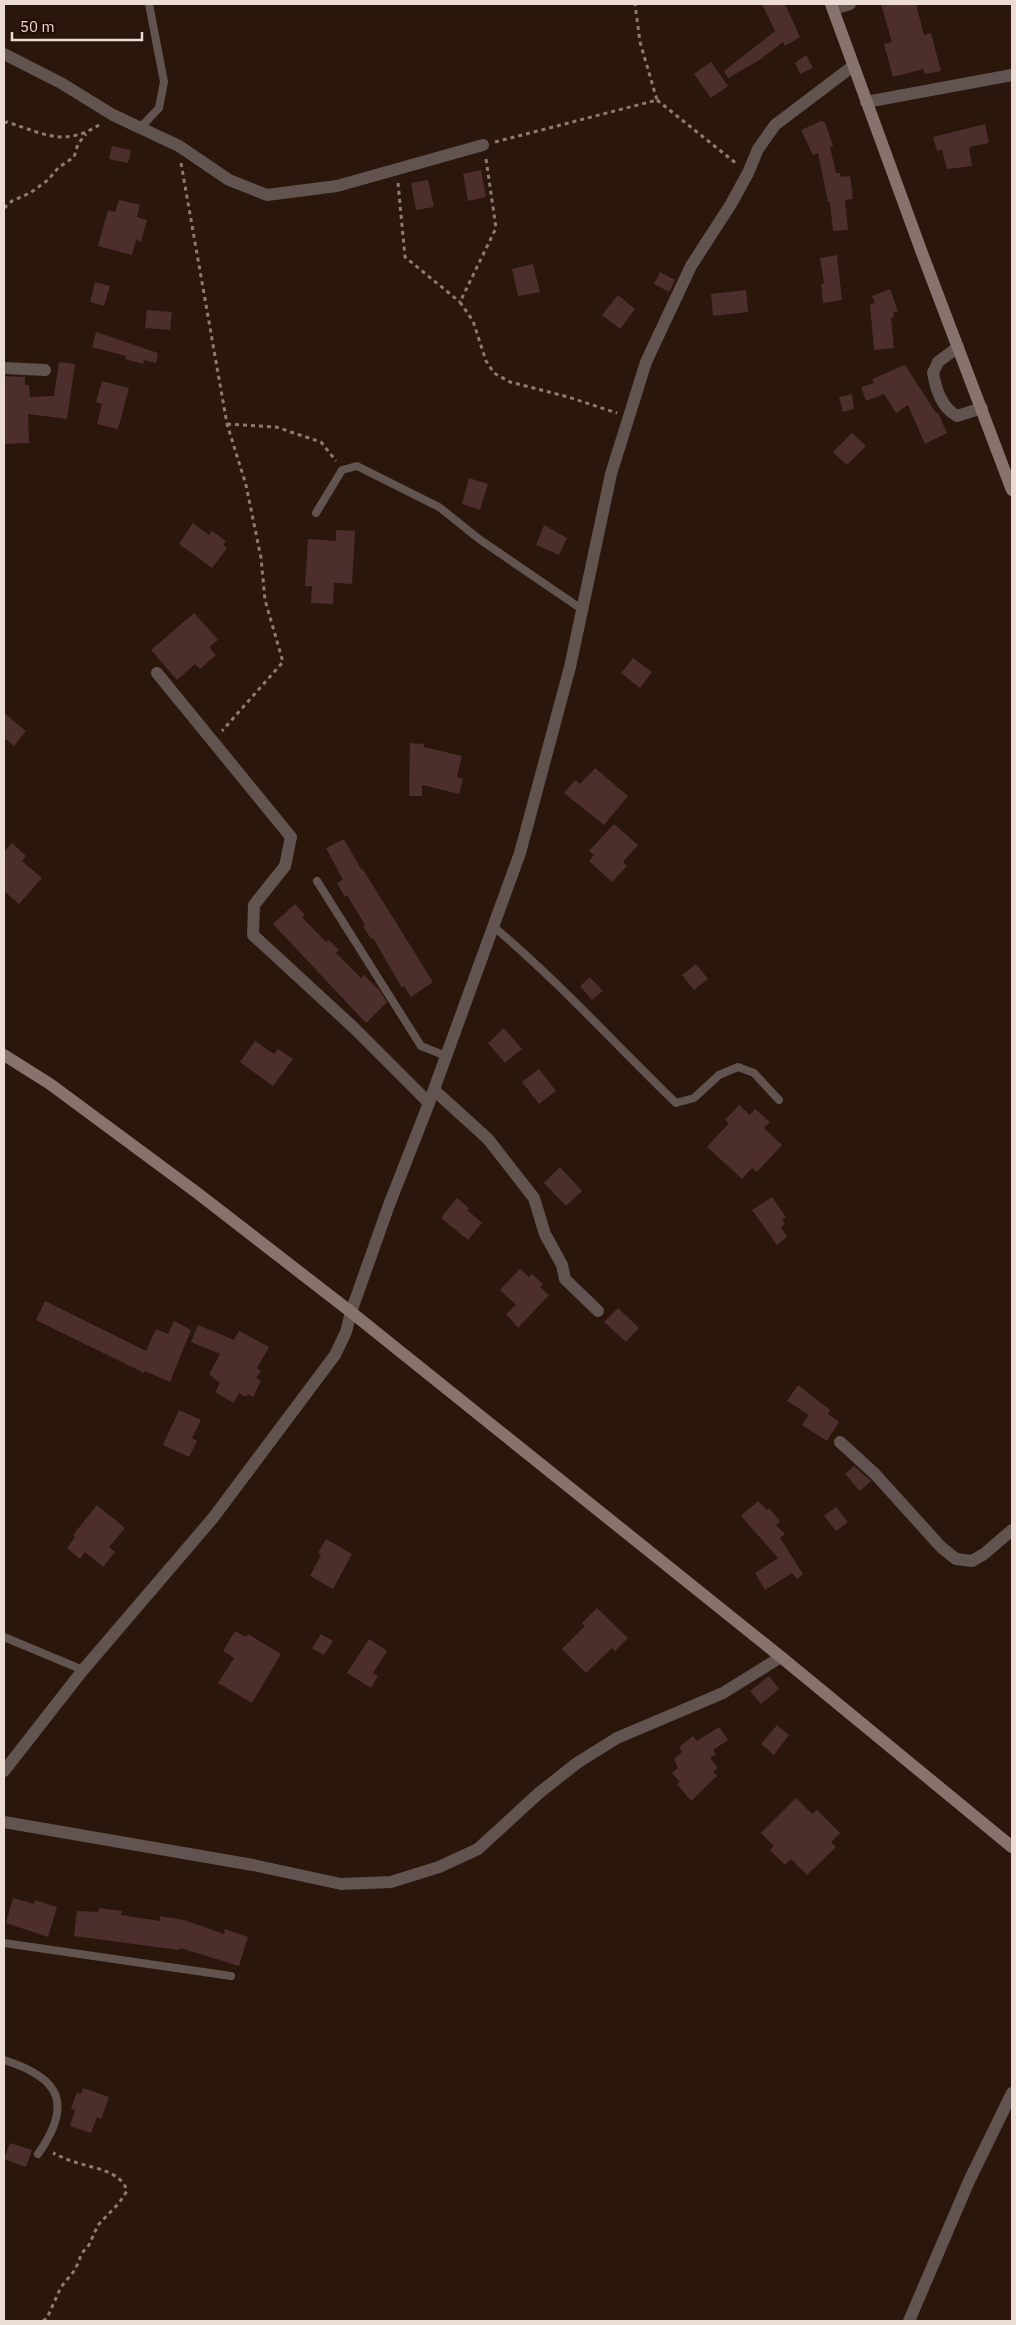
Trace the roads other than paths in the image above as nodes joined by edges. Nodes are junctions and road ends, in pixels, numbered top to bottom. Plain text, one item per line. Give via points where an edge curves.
1 (149, 4) edge
2 (850, 4) edge
3 (833, 7) edge
4 (4, 54) edge
5 (852, 66) junction
6 (1012, 75) edge
7 (866, 102) junction
8 (141, 127) junction
9 (483, 145) road end
10 (958, 347) junction
11 (4, 368) edge
12 (45, 370) dead end
13 (982, 408) junction
14 (1012, 490) edge
15 (316, 513) dead end
16 (583, 610) junction
17 (157, 673) dead end
18 (317, 881) dead end
19 (494, 926) junction
20 (4, 1055) edge
21 (446, 1056) junction
22 (434, 1090) junction
23 (779, 1100) dead end
24 (429, 1103) junction
25 (598, 1311) dead end
26 (351, 1312) junction
27 (840, 1442) dead end
28 (1012, 1530) edge
29 (4, 1637) edge
30 (781, 1657) junction
31 (83, 1670) junction
32 (4, 1771) edge
33 (4, 1822) edge
34 (1012, 1847) edge
35 (4, 1943) edge
36 (232, 1976) dead end
37 (4, 2060) edge
38 (1012, 2093) edge
39 (40, 2151) road end
40 (908, 2321) edge

1 - 8 lane via 164,82 159,108
2 - 3 street
3 - 5 street
4 - 8 street via 61,83 113,115
5 - 7 street
5 - 16 street via 775,125 691,266 646,362 609,483
6 - 7 street
7 - 10 street
8 - 9 street via 179,146 229,180 267,195 337,186
10 - 13 street
10 - 13 street via 938,362 932,373 936,387 947,410 956,416
11 - 12 street
13 - 14 street
15 - 16 lane via 342,470 356,466 439,507 479,539
16 - 19 street via 538,790
17 - 24 street via 291,837 285,866 254,906 253,935
18 - 21 lane via 421,1046
19 - 21 street
19 - 23 lane via 531,958 676,1103 694,1098 719,1075 738,1067 754,1073
20 - 26 street via 73,1101 196,1192
21 - 22 street
22 - 24 street
22 - 25 street via 488,1139 534,1198 545,1234 562,1265 565,1279
24 - 26 street
26 - 30 street
26 - 31 street via 335,1355 213,1518
27 - 28 street via 956,1559 972,1561
29 - 31 lane
30 - 33 street via 723,1693 618,1738 576,1763 538,1793 478,1849 439,1867 391,1882 341,1884 253,1865
30 - 34 street
31 - 32 street
35 - 36 lane
37 - 39 lane via 35,2073 58,2096 58,2114 52,2134
38 - 40 street via 969,2181

